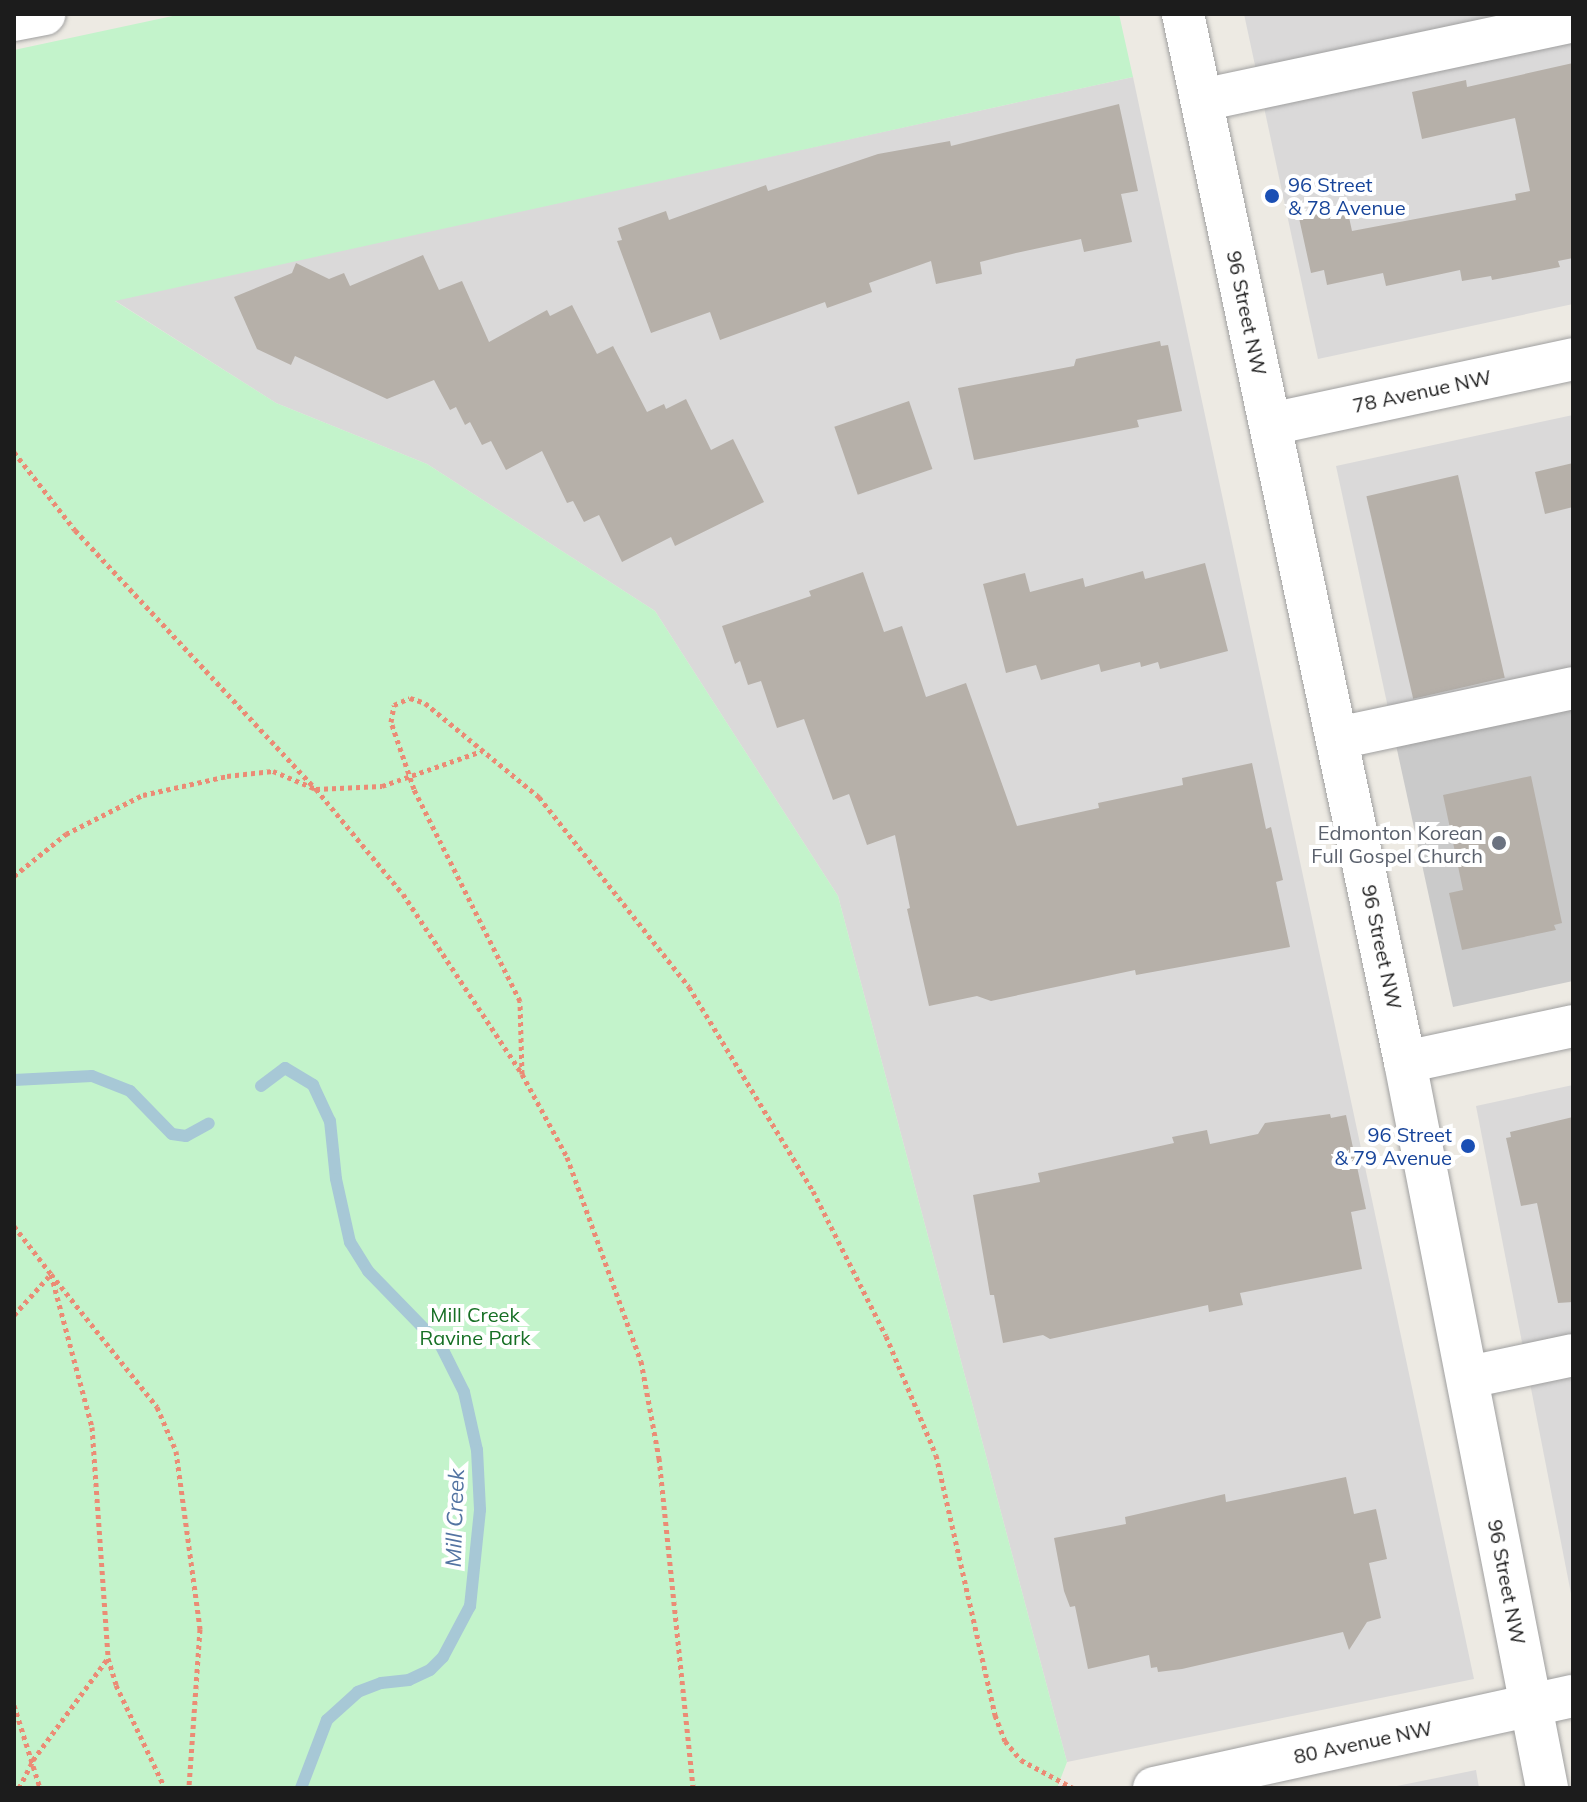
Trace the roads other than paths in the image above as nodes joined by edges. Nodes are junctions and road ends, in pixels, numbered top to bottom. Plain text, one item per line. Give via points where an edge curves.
1 (44, 14) edge
2 (1183, 14) edge
3 (14, 20) edge
4 (1573, 21) edge
5 (1202, 100) junction
6 (1573, 359) edge
7 (1271, 424) junction
8 (1573, 688) edge
9 (1338, 738) junction
10 (1573, 1026) edge
11 (1405, 1062) junction
12 (1573, 1355) edge
13 (1469, 1377) junction
14 (1573, 1696) edge
15 (1530, 1705) junction
16 (1154, 1788) edge
17 (1547, 1788) edge

1 - 3 street
2 - 5 street, 96 Street NW
4 - 5 street
5 - 7 street, 96 Street NW
6 - 7 street, 78 Avenue NW
7 - 9 street, 96 Street NW
8 - 9 street
9 - 11 street, 96 Street NW
10 - 11 street
11 - 13 street, 96 Street NW
12 - 13 street
13 - 15 street, 96 Street NW
14 - 15 street, 80 Avenue NW
15 - 16 street, 80 Avenue NW
15 - 17 street, 96 Street NW

